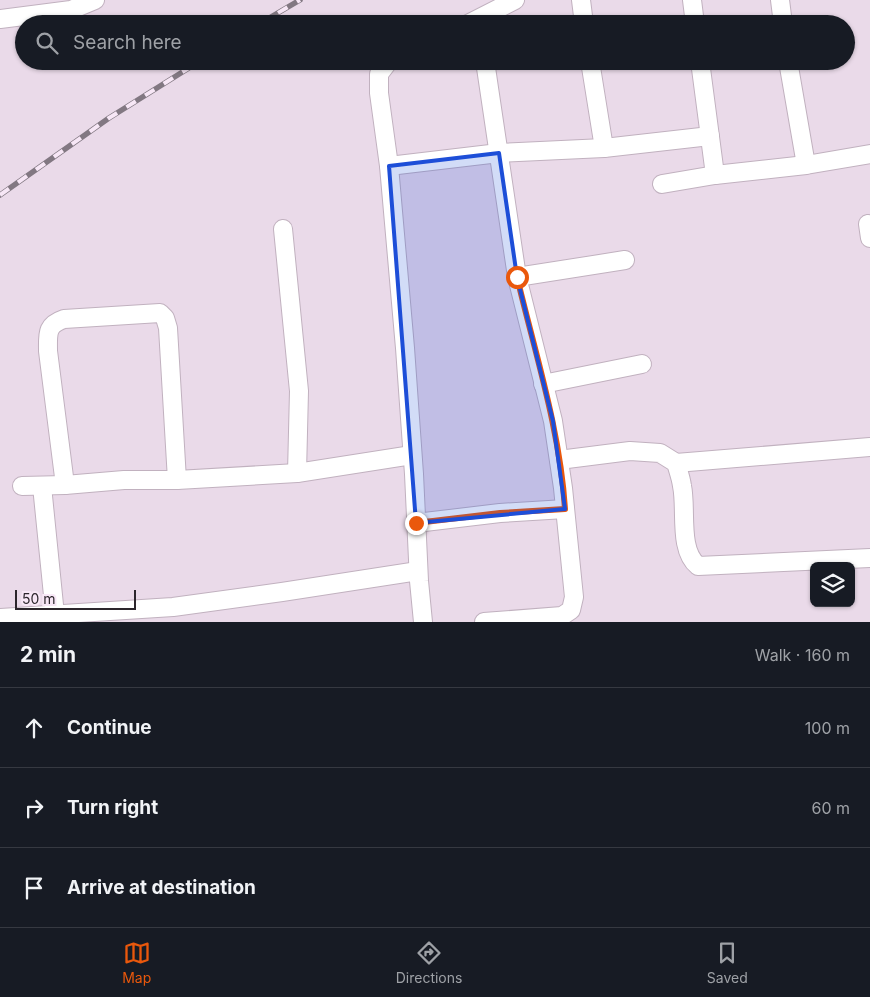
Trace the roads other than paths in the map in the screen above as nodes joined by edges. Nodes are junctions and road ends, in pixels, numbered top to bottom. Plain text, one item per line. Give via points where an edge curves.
1 (95, 0) edge
2 (515, 0) edge
3 (581, 0) edge
4 (692, 0) edge
5 (780, 0) edge
6 (32, 15) edge
7 (488, 15) edge
8 (583, 15) edge
9 (694, 15) edge
10 (782, 15) edge
11 (15, 17) edge
12 (0, 19) edge
13 (382, 70) edge
14 (486, 70) edge
15 (591, 70) edge
16 (701, 70) edge
17 (790, 70) edge
18 (710, 136) junction
19 (604, 148) junction
20 (499, 153) junction
21 (870, 154) edge
22 (806, 165) junction
23 (389, 166) junction
24 (715, 175) junction
25 (662, 184) dead end
26 (284, 230) dead end
27 (625, 260) dead end
28 (517, 277) junction
29 (642, 364) dead end
30 (543, 384) junction
31 (870, 447) edge
32 (412, 455) junction
33 (559, 460) junction
34 (676, 463) junction
35 (297, 473) junction
36 (177, 480) junction
37 (65, 485) junction
38 (22, 486) dead end
39 (42, 486) junction
40 (565, 509) junction
41 (416, 523) junction
42 (870, 558) edge
43 (418, 571) junction
44 (55, 615) junction
45 (0, 618) edge
46 (423, 622) edge
47 (484, 622) edge

1 - 6 street via 71,10
2 - 7 street
3 - 8 street
4 - 9 street
5 - 10 street
11 - 12 street
13 - 23 street via 378,93
14 - 20 street
15 - 19 street
16 - 18 street
17 - 22 street
18 - 19 street
18 - 24 street
19 - 20 street
20 - 23 street
20 - 28 street
21 - 22 street
22 - 24 street
23 - 32 street
24 - 25 street
26 - 35 street via 299,391
27 - 28 street
28 - 30 street
29 - 30 street
30 - 33 street
31 - 34 street
32 - 35 street
32 - 41 street
33 - 34 street via 630,450 660,454
33 - 40 street
34 - 42 street via 682,486 686,546 691,560 698,566
35 - 36 street
36 - 37 street
36 - 37 street via 168,328 160,313 64,319 55,322 48,332
37 - 39 street
38 - 39 street
39 - 44 street
40 - 41 street
40 - 47 street via 574,597 571,610 562,616
41 - 43 street
43 - 44 street via 173,607
43 - 46 street
44 - 45 street

